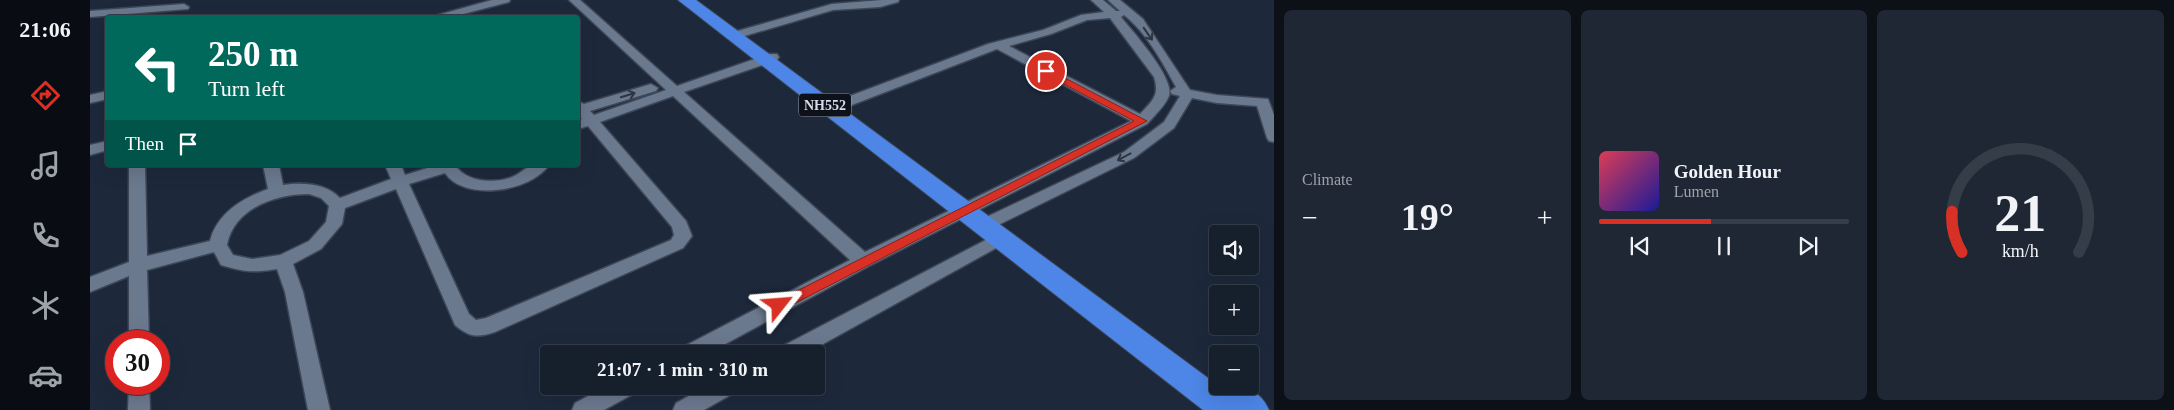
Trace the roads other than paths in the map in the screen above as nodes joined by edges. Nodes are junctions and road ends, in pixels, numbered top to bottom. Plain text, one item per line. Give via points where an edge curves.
1 (505, 0) edge
2 (574, 0) edge
3 (686, 0) edge
4 (697, 0) edge
5 (894, 0) edge
6 (1096, 0) edge
7 (1113, 7) edge
8 (187, 8) edge
9 (90, 14) edge
10 (444, 15) edge
11 (737, 35) junction
12 (998, 45) junction
13 (765, 55) junction
14 (670, 87) junction
15 (1164, 88) junction
16 (1186, 93) junction
17 (105, 96) edge
18 (90, 99) edge
19 (1269, 100) edge
20 (839, 105) junction
21 (582, 115) edge
22 (1142, 121) junction
23 (1274, 138) edge
24 (105, 146) edge
25 (90, 150) edge
26 (137, 167) edge
27 (274, 167) edge
28 (394, 167) edge
29 (444, 167) edge
30 (448, 167) edge
31 (540, 167) edge
32 (400, 181) junction
33 (277, 193) junction
34 (332, 199) junction
35 (984, 220) junction
36 (218, 245) junction
37 (863, 261) junction
38 (283, 262) junction
39 (139, 265) junction
40 (90, 285) edge
41 (139, 330) edge
42 (705, 345) edge
43 (799, 345) edge
44 (1209, 378) edge
45 (139, 395) edge
46 (611, 395) edge
47 (711, 395) edge
48 (1233, 395) edge
49 (139, 410) edge
50 (319, 410) edge
51 (583, 410) edge
52 (684, 410) edge
53 (1227, 410) edge
54 (1253, 410) edge

1 - 10 street
2 - 14 street
3 - 11 highway, NH552
4 - 11 highway, NH552
5 - 11 street via 832,7
6 - 7 street
7 - 12 street via 1047,32
7 - 15 street
7 -> 16 street via 1139,21
8 - 9 street
11 - 13 highway, NH552
12 - 20 street
12 - 22 street
13 - 14 street
13 - 20 highway, NH552
13 - 35 highway, NH552
14 - 21 street
14 - 37 street
15 - 16 street
15 - 22 street via 1162,97
16 - 19 street via 1217,99
16 -> 35 street via 1169,125 1128,155
17 - 18 street
19 - 23 street
20 - 35 highway, NH552
21 - 32 street via 680,225 683,236 677,244 488,326 472,328 462,319
22 - 35 street
24 - 25 street
26 - 39 street
27 - 33 street
28 - 32 street
29 - 32 street
30 - 31 street via 460,180 486,186 515,182
32 - 34 street via 357,197
33 - 34 street via 309,189
33 - 36 street via 260,198 238,212 222,228
34 - 38 street via 334,224 315,246
35 - 37 street
35 - 43 street
35 - 44 highway, NH552
35 - 53 highway, NH552
36 - 38 street via 227,260 252,266
36 - 39 street
37 - 42 street
38 - 50 street via 294,292
39 - 40 street
39 - 41 street
45 - 49 street
46 - 51 street
47 - 52 street
48 - 54 highway, NH552

